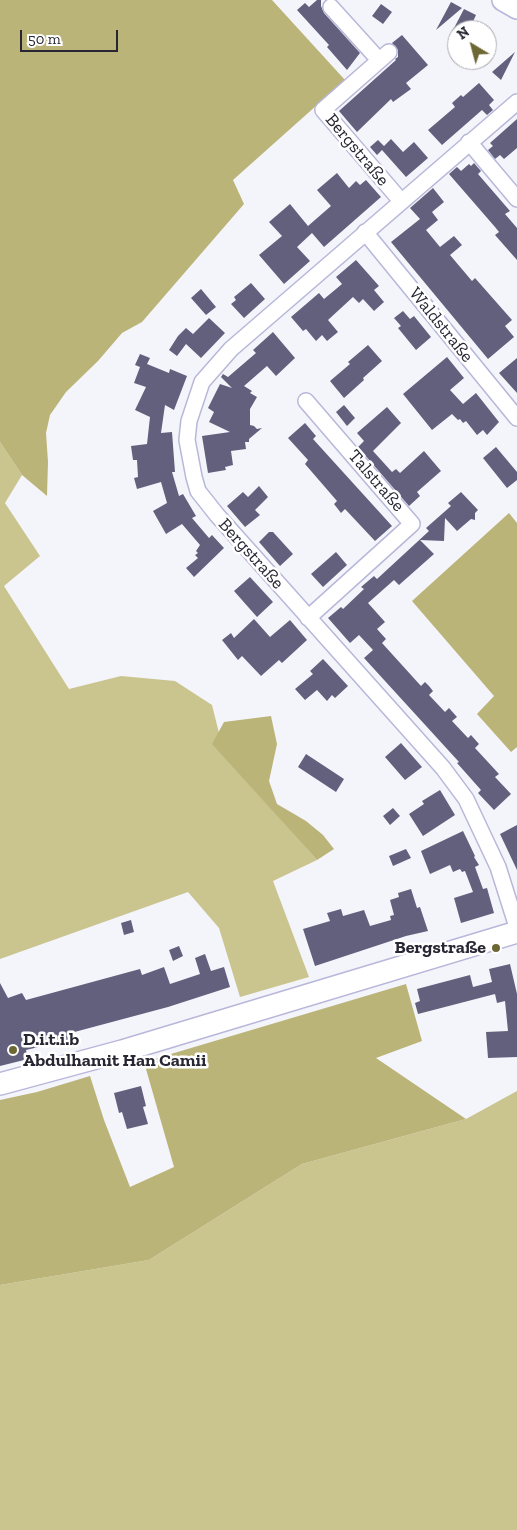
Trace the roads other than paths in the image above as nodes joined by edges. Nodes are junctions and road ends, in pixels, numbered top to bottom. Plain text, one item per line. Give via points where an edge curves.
1 (503, 0) edge
2 (331, 7) dead end
3 (517, 8) edge
4 (517, 102) edge
5 (469, 142) junction
6 (517, 199) edge
7 (401, 201) junction
8 (365, 232) junction
9 (306, 401) dead end
10 (517, 418) edge
11 (308, 618) junction
12 (517, 927) edge
13 (517, 932) edge
14 (0, 1084) edge

1 - 3 street
2 - 7 street, Bergstraße via 384,56 323,110
4 - 5 street, Bergstraße
5 - 6 street
5 - 7 street, Bergstraße
7 - 8 street, Bergstraße
8 - 10 street, Waldstraße
8 - 11 street, Bergstraße via 231,349 202,382 189,421 187,440 198,491
9 - 11 street, Talstraße via 412,524
11 - 12 street, Bergstraße via 443,768 466,799 498,867
13 - 14 street

